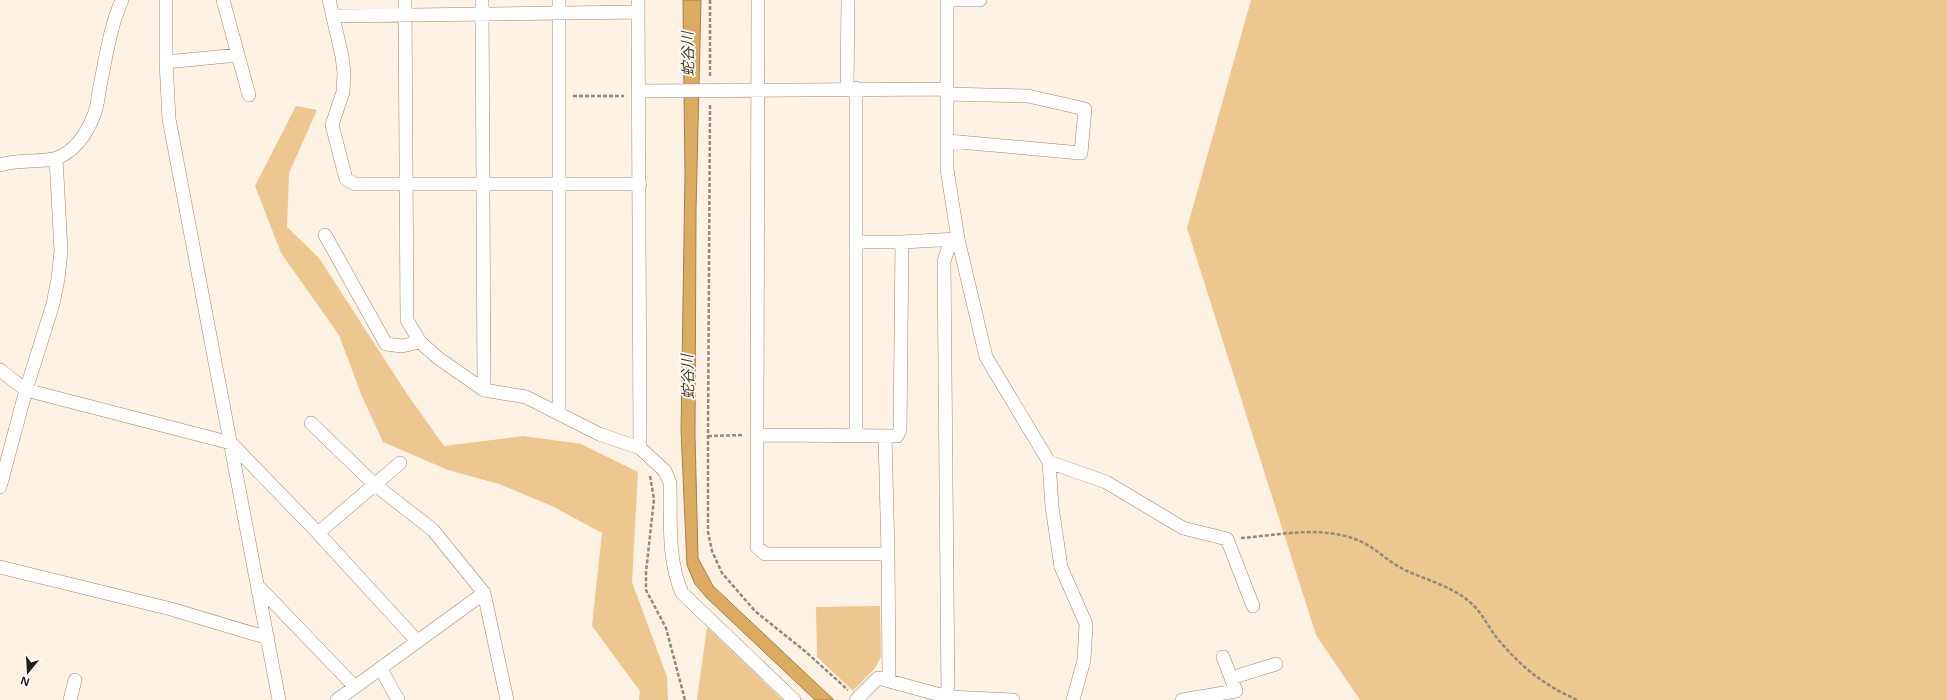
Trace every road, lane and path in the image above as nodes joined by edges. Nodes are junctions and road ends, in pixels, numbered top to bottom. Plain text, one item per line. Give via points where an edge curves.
1 (122, 0) edge
2 (166, 0) edge
3 (224, 0) edge
4 (329, 0) edge
5 (405, 0) edge
6 (482, 0) edge
7 (710, 0) edge
8 (758, 0) edge
9 (848, 0) edge
10 (947, 0) edge
11 (980, 0) edge
12 (559, 6) edge
13 (638, 6) edge
14 (405, 14) junction
15 (482, 14) junction
16 (333, 16) junction
17 (238, 55) junction
18 (166, 62) junction
19 (708, 89) junction
20 (852, 89) junction
21 (758, 90) junction
22 (947, 92) junction
23 (639, 93) junction
24 (249, 95) dead end
25 (559, 96) junction
26 (948, 141) junction
27 (56, 158) junction
28 (0, 165) edge
29 (558, 184) junction
30 (640, 184) junction
31 (406, 185) junction
32 (482, 185) junction
33 (325, 235) dead end
34 (958, 239) junction
35 (857, 242) junction
36 (902, 242) junction
37 (420, 342) junction
38 (0, 370) edge
39 (26, 390) junction
40 (484, 390) junction
41 (559, 413) junction
42 (311, 423) dead end
43 (757, 435) junction
44 (708, 436) junction
45 (856, 436) junction
46 (884, 436) junction
47 (231, 443) junction
48 (644, 452) junction
49 (400, 462) dead end
50 (1049, 462) junction
51 (374, 484) junction
52 (0, 487) edge
53 (318, 533) junction
54 (1227, 539) junction
55 (888, 554) junction
56 (0, 567) edge
57 (258, 586) junction
58 (484, 593) junction
59 (1253, 606) dead end
60 (268, 638) junction
61 (417, 641) junction
62 (1223, 657) dead end
63 (1276, 664) dead end
64 (381, 669) junction
65 (1231, 678) junction
66 (75, 680) dead end
67 (889, 681) junction
68 (355, 687) junction
69 (948, 697) junction
70 (856, 699) edge
71 (70, 700) edge
72 (279, 700) edge
73 (337, 700) edge
74 (398, 700) edge
75 (507, 700) edge
76 (685, 700) edge
77 (794, 700) edge
78 (1013, 700) edge
79 (1073, 700) edge
80 (1182, 700) edge
81 (1578, 700) edge

1 - 27 street via 111,35 94,115 84,135 71,151
2 - 18 street
3 - 17 street
4 - 16 street
5 - 14 street
6 - 15 street
7 - 19 path
8 - 21 street
9 - 20 street
10 - 11 street
10 - 22 street
12 - 13 street
12 - 15 street
12 - 25 street
13 - 23 street
14 - 15 street
14 - 16 street
14 - 31 street
15 - 32 street
16 - 31 street via 344,74 342,92 332,125 346,179 355,184
17 - 18 street
17 - 24 street
18 - 47 street via 169,119
19 - 21 street
19 - 23 street
19 - 44 path
20 - 21 street
20 - 22 street
20 - 35 street
21 - 43 street
22 - 26 street
22 - 26 street via 1028,96 1085,109 1081,153
23 - 25 path
23 - 30 street
25 - 29 street
26 - 34 street via 947,169
27 - 28 street
27 - 39 street via 61,251 58,279 53,304
29 - 30 street
29 - 32 street
29 - 41 street
30 - 48 street
31 - 32 street
31 - 37 street via 407,320
32 - 40 street
33 - 37 street via 386,344 402,346
34 - 36 street
34 - 50 street via 986,357
34 - 69 street via 948,249 944,261
35 - 36 street
35 - 45 street
36 - 46 street via 900,430 896,436
37 - 40 street
38 - 39 street
39 - 47 street
39 - 52 street
40 - 41 street via 526,396
41 - 48 street via 599,434
42 - 51 street
43 - 44 path
43 - 45 street
43 - 55 street via 757,547 764,554
44 - 70 path via 708,532 712,551 722,572 755,611 806,652
45 - 46 street
46 - 55 street
47 - 53 street
47 - 57 street
48 - 76 path via 654,499 646,590 666,628
48 - 77 street via 665,471 670,483 672,564 682,593
49 - 51 street
50 - 54 street via 1106,482 1183,528
50 - 79 street via 1052,507 1061,567 1086,624 1084,660
51 - 53 street
51 - 58 street via 433,530
53 - 61 street
54 - 59 street
54 - 81 path via 1314,532 1337,533 1364,543 1405,570 1469,601 1520,665 1543,683
55 - 67 street
56 - 60 street via 171,609
57 - 60 street
57 - 68 street
58 - 61 street
58 - 75 street
60 - 72 street
61 - 64 street
62 - 65 street
63 - 65 street
64 - 68 street
64 - 74 street
65 - 80 street via 1236,691
66 - 71 street
67 - 69 street
67 - 70 street via 878,678
68 - 73 street
69 - 78 street

